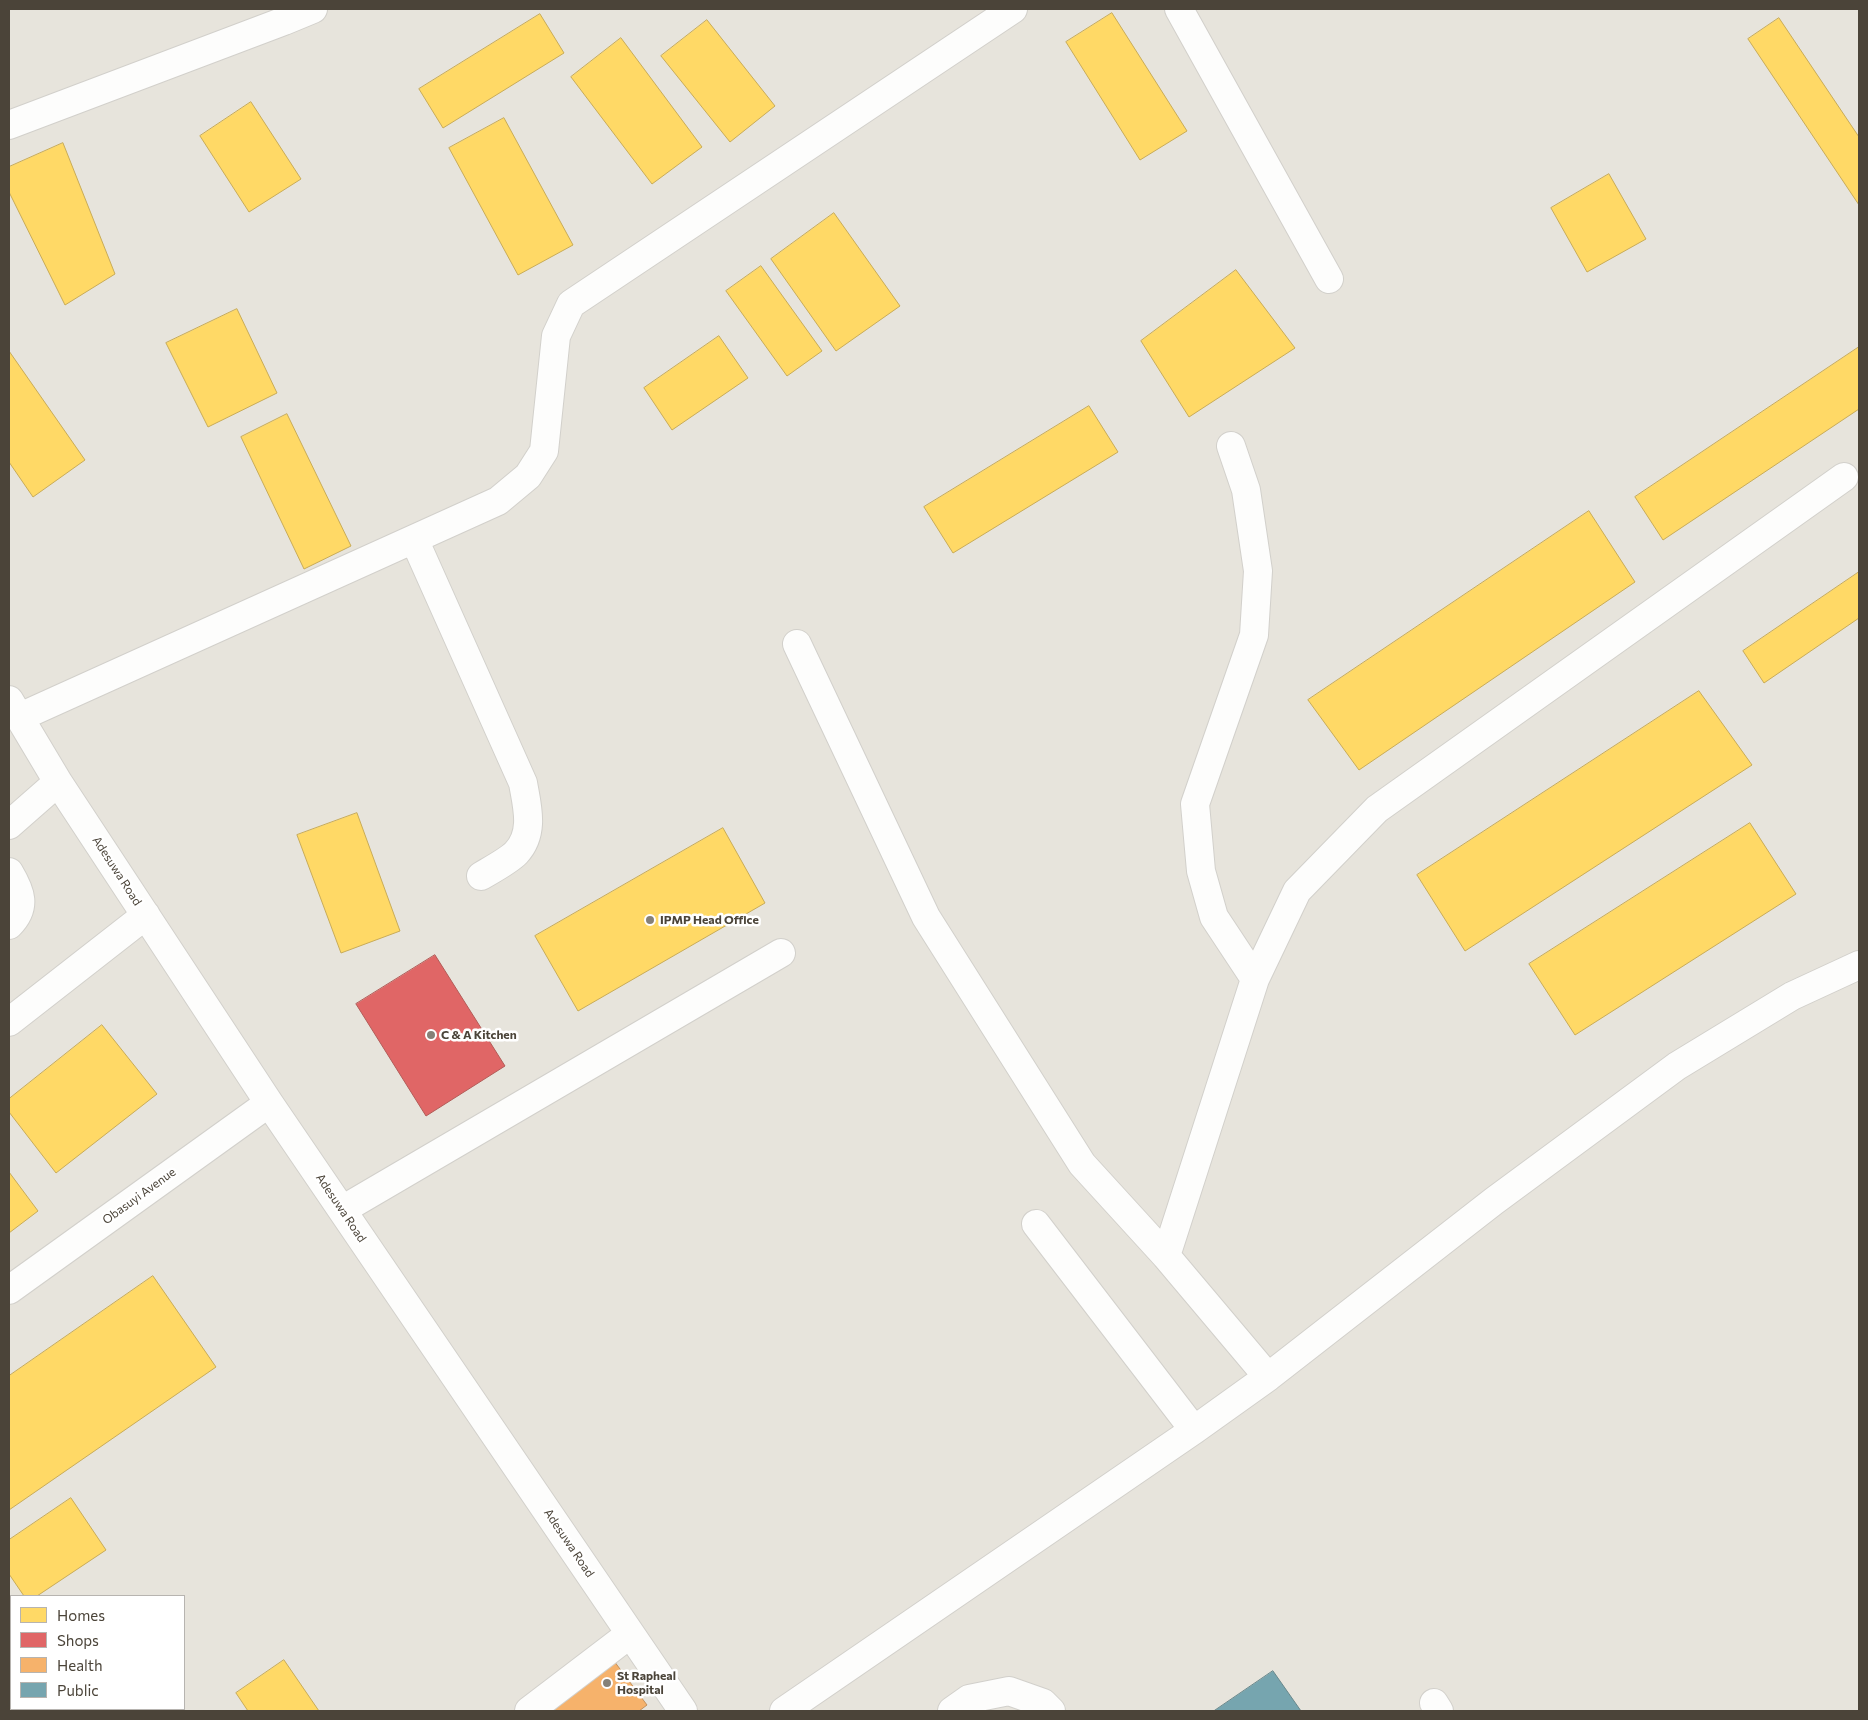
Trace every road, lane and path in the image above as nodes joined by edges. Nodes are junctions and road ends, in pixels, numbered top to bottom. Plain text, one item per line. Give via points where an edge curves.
1 (313, 9) edge
2 (1013, 9) edge
3 (1179, 9) edge
4 (9, 125) edge
5 (1329, 279) dead end
6 (1231, 446) dead end
7 (1844, 477) dead end
8 (414, 539) junction
9 (796, 644) dead end
10 (15, 708) edge
11 (58, 782) junction
12 (9, 825) edge
13 (9, 872) edge
14 (481, 876) dead end
15 (146, 915) junction
16 (9, 925) edge
17 (781, 953) dead end
18 (1859, 965) edge
19 (1255, 979) junction
20 (9, 1022) edge
21 (269, 1103) junction
22 (342, 1210) junction
23 (1036, 1224) dead end
24 (1166, 1256) junction
25 (9, 1290) edge
26 (1268, 1377) junction
27 (1194, 1430) junction
28 (630, 1634) junction
29 (530, 1711) edge
30 (682, 1711) edge
31 (784, 1711) edge
32 (952, 1711) edge
33 (1051, 1711) edge

1 - 4 street
2 - 8 street via 571,304 556,336 544,451 528,476 498,501
3 - 5 street
6 - 19 street via 1246,490 1258,571 1254,636 1195,804 1201,871 1214,917
7 - 19 street via 1377,809 1297,891
8 - 10 street
8 - 14 street via 523,782 528,834 516,853
9 - 24 street via 926,917 1082,1164
10 - 11 street, Adesuwa Road
11 - 12 street
11 - 15 street, Adesuwa Road
13 - 16 street via 21,900 17,917
15 - 20 street
15 - 21 street, Adesuwa Road
17 - 22 street
18 - 26 street via 1792,996 1677,1066 1494,1201
19 - 24 street
21 - 22 street, Adesuwa Road
21 - 25 street, Obasuyi Avenue
22 - 28 street, Adesuwa Road
23 - 27 street
24 - 26 street
26 - 27 street
27 - 31 street
28 - 29 street
28 - 30 street, Adesuwa Road
32 - 33 street via 969,1699 1010,1691 1043,1703

